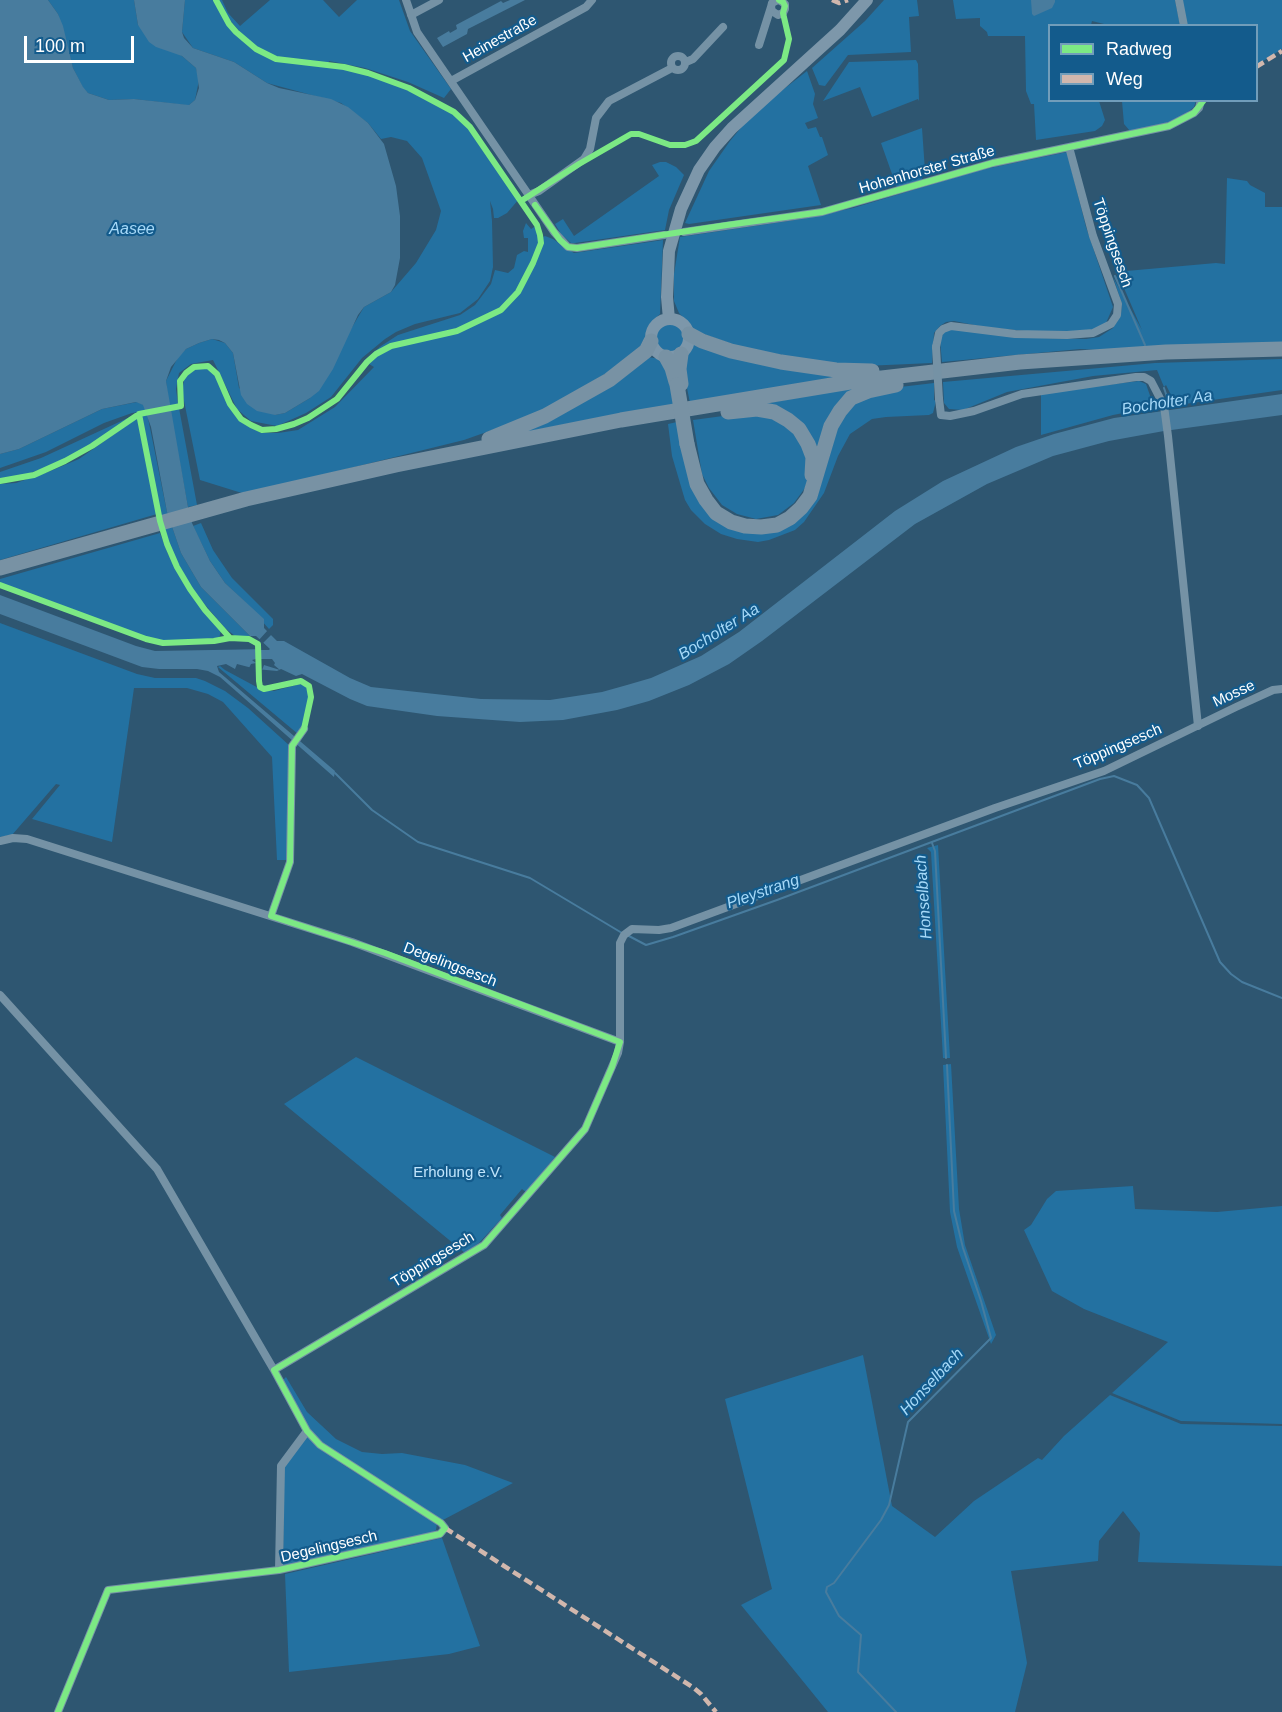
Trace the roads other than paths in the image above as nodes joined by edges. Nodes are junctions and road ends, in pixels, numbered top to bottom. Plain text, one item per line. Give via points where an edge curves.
1 (406, 0) edge
2 (439, 0) edge
3 (592, 0) edge
4 (778, 0) edge
5 (867, 0) edge
6 (1179, 0) edge
7 (771, 7) junction
8 (411, 15) junction
9 (1184, 24) edge
10 (723, 27) dead end
11 (759, 45) dead end
12 (451, 81) junction
13 (1200, 102) edge
14 (1069, 147) junction
15 (529, 195) junction
16 (684, 232) dead end
17 (664, 235) dead end
18 (669, 319) junction
19 (689, 334) junction
20 (651, 341) junction
21 (1282, 349) edge
22 (1282, 355) edge
23 (673, 356) junction
24 (929, 372) junction
25 (953, 375) junction
26 (694, 414) junction
27 (689, 444) junction
28 (396, 465) junction
29 (247, 502) junction
30 (34, 561) junction
31 (0, 568) edge
32 (0, 574) edge
33 (1282, 689) edge
34 (1198, 726) junction
35 (302, 732) dead end
36 (0, 841) edge
37 (271, 916) junction
38 (0, 995) edge
39 (620, 1041) junction
40 (274, 1370) junction
41 (307, 1431) junction
42 (279, 1570) junction
43 (58, 1712) edge

1 - 8 street
2 - 8 street
3 - 12 street, Heinestraße via 586,7
4 - 7 street
4 - 7 street via 785,6 783,13 776,14
5 - 18 main road via 840,30 732,128 699,170 681,209 669,251
6 - 9 street
7 - 11 street
8 - 12 street via 417,32
10 - 15 street via 693,59 686,62 681,56 674,57 672,68 609,101 596,118 584,159
12 - 15 street
13 - 14 street, Hohenhorster Straße via 1194,112 1169,126
14 - 16 street, Hohenhorster Straße via 993,163 822,212
14 - 34 street, Töppingsesch, bridge via 1093,236 1118,304 1117,315 1111,324 1093,333 1015,334 951,326 943,329 936,347 941,415 974,411 1022,394 1144,377 1151,381 1164,406
15 - 17 street via 568,247
18 - 19 main road via 680,321
18 - 20 main road via 657,324
19 - 23 main road via 688,345
19 - 24 highway via 731,351 811,367
20 - 23 main road via 656,351
20 - 28 highway via 646,351 609,380 546,416 491,438
21 - 24 highway via 1108,356
22 - 25 highway via 1167,358
23 - 27 highway, bridge via 672,368 679,384
24 - 28 highway via 621,420
25 - 26 highway via 856,386
25 - 27 highway via 868,391 851,399 831,426 810,496 790,518 777,525 745,526 716,513 697,484
26 - 27 highway via 757,409 788,420 808,444 813,467 810,484 802,501 788,514 773,520 756,522 729,515 719,508 701,482
26 - 29 highway
28 - 29 highway
29 - 30 highway
30 - 31 highway
30 - 32 highway
33 - 34 street, Mosse
34 - 39 street, Töppingsesch via 1104,771 671,928 632,929 620,943
35 - 37 street via 292,745 290,862
36 - 37 street, Degelingsesch via 27,840
37 - 39 street, Degelingsesch via 385,953
38 - 40 street, Degelingsesch via 157,1169
39 - 40 street, Töppingsesch via 585,1129 484,1245
40 - 41 street, Degelingsesch
41 - 42 street, Degelingsesch via 281,1466
41 - 42 street, Degelingsesch via 320,1445 445,1528 440,1534
42 - 43 street, Degelingsesch via 108,1590

